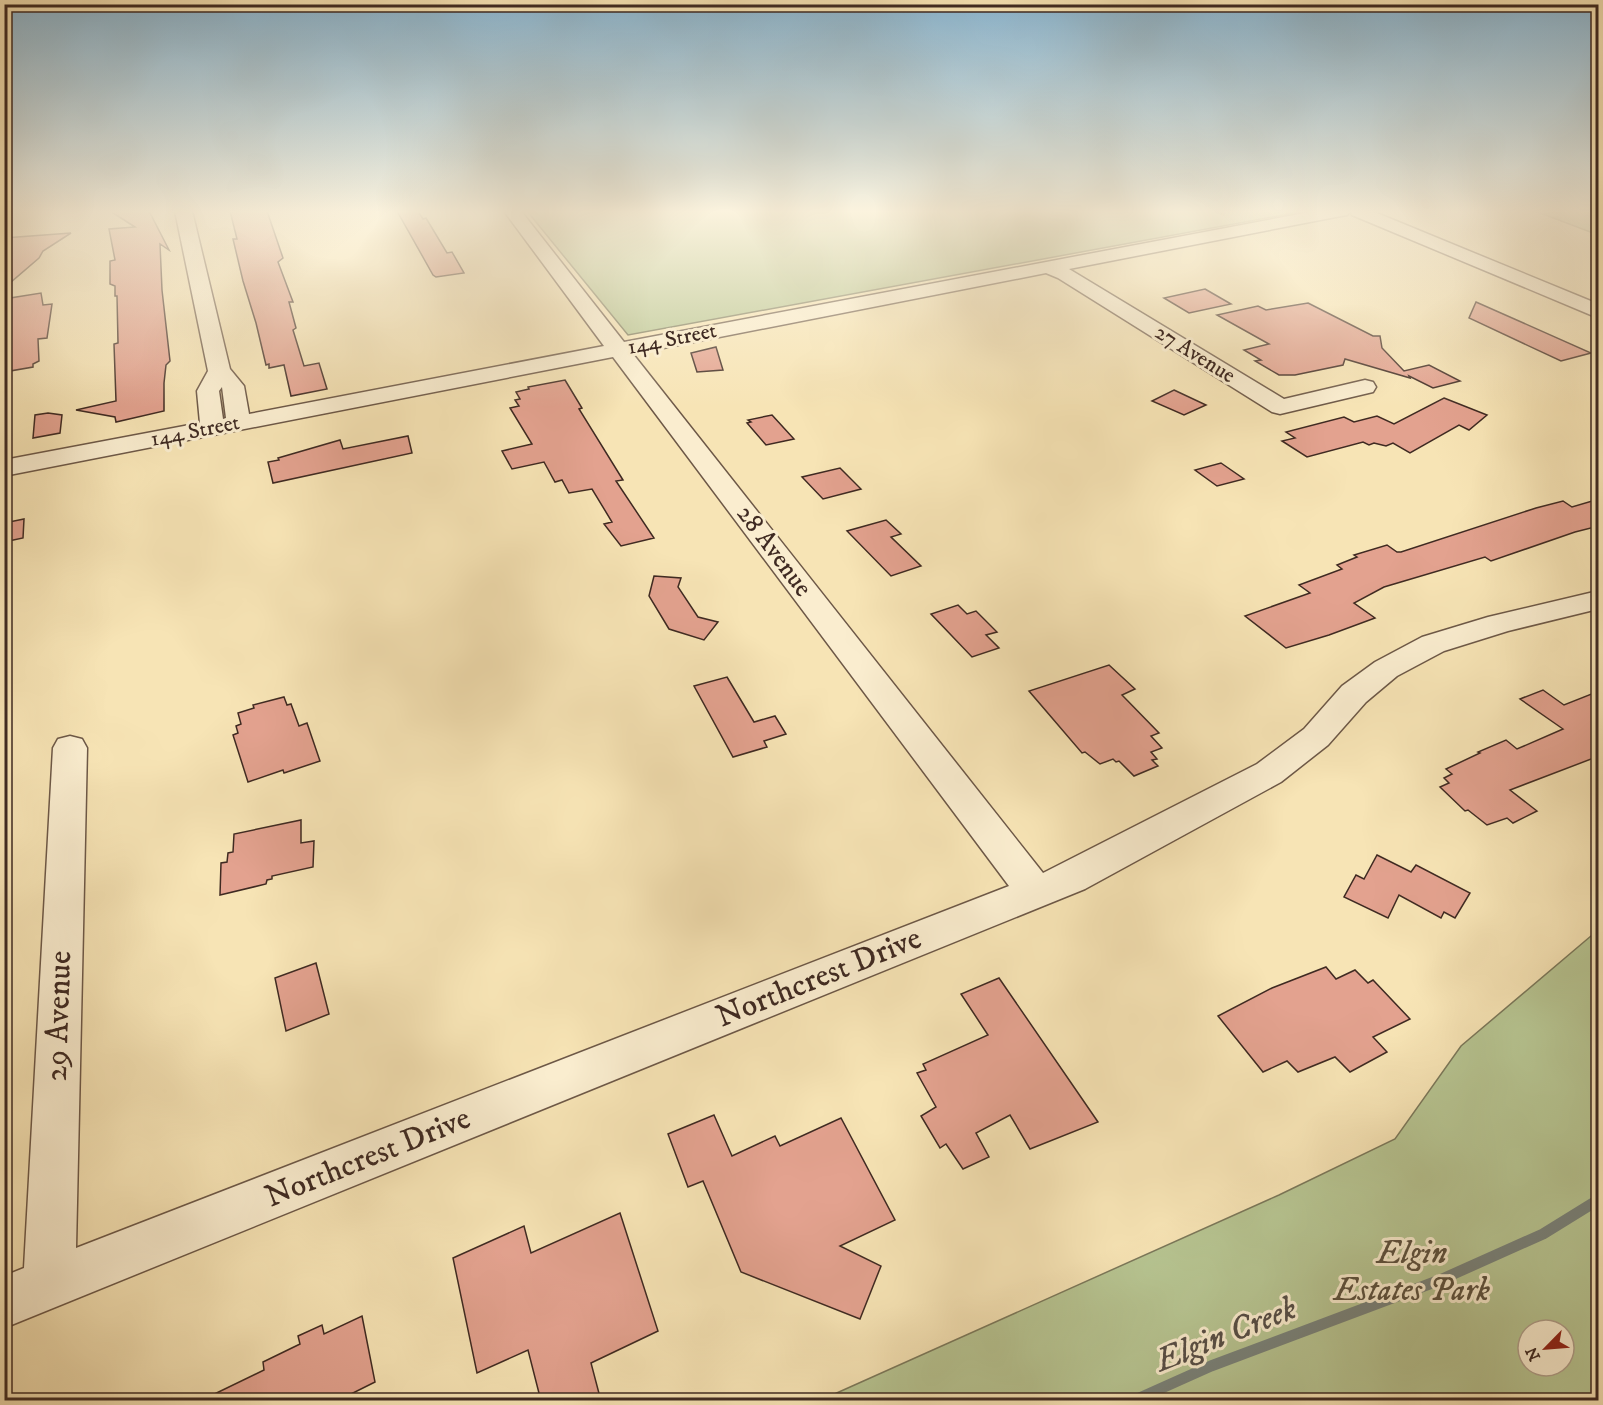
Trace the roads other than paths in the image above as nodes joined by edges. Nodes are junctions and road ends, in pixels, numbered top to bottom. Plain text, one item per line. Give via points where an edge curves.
1 (198, 277) edge
2 (563, 277) edge
3 (996, 277) edge
4 (1069, 277) edge
5 (1516, 277) edge
6 (1599, 311) edge
7 (619, 349) junction
8 (219, 371) junction
9 (1365, 387) dead end
10 (239, 422) junction
11 (212, 427) junction
12 (4, 468) edge
13 (1599, 600) edge
14 (70, 747) dead end
15 (1035, 892) junction
16 (27, 1294) edge

1 - 8 street
2 - 7 street, 28 Avenue
3 - 7 street, 144 Street
4 - 9 street, 27 Avenue via 1280,407
5 - 6 street
7 - 10 street, 144 Street
7 - 15 street, 28 Avenue
8 - 10 street via 232,386
8 - 11 street via 208,391
10 - 11 street, 144 Street
11 - 12 street, 144 Street
13 - 15 street, Northcrest Drive via 1499,624 1423,649 1386,669 1354,694 1316,736 1269,773 1071,878
14 - 16 street, 29 Avenue
15 - 16 street, Northcrest Drive

